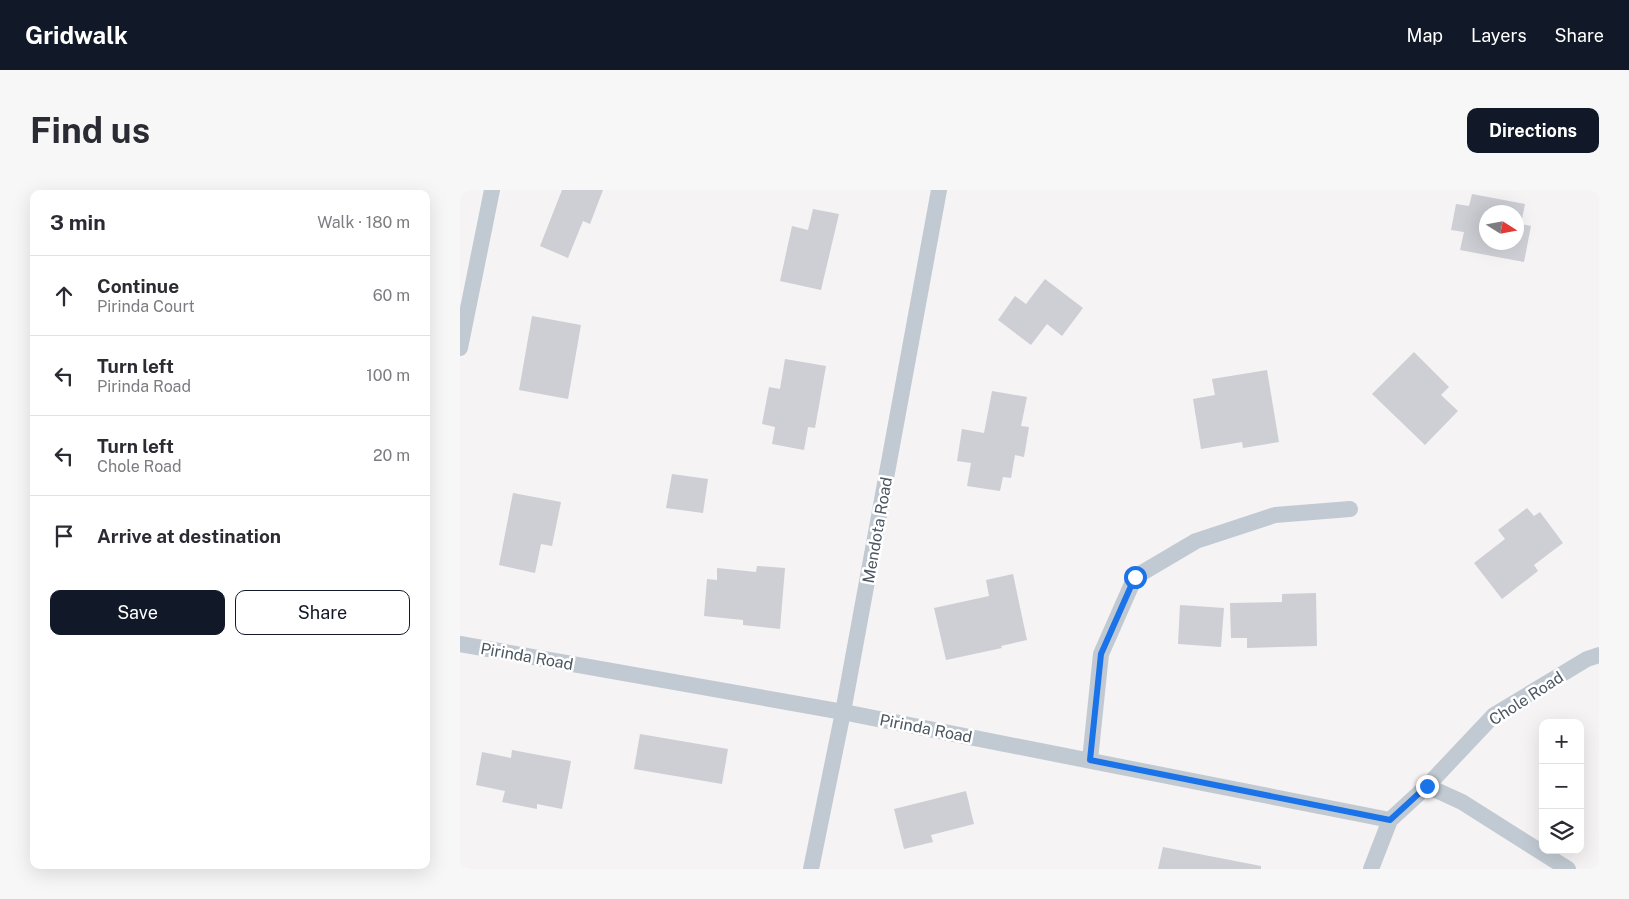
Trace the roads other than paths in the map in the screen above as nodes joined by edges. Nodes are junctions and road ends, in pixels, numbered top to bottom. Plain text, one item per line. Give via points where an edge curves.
1 (492, 190) edge
2 (939, 190) edge
3 (460, 348) edge
4 (1350, 509) dead end
5 (460, 644) edge
6 (1599, 655) edge
7 (843, 712) junction
8 (1090, 760) junction
9 (1427, 786) junction
10 (1390, 820) junction
11 (811, 869) edge
12 (1371, 869) edge
13 (1568, 869) edge

1 - 3 street
2 - 7 street, Mendota Road
4 - 8 street via 1275,515 1196,541 1135,577 1101,654
5 - 7 street, Pirinda Road
6 - 9 street, Chole Road via 1494,715
7 - 8 street, Pirinda Road
7 - 11 street, Mendota Road
8 - 10 street, Pirinda Road
9 - 10 street, Chole Road
9 - 13 street via 1462,802
10 - 12 street, Chole Road

